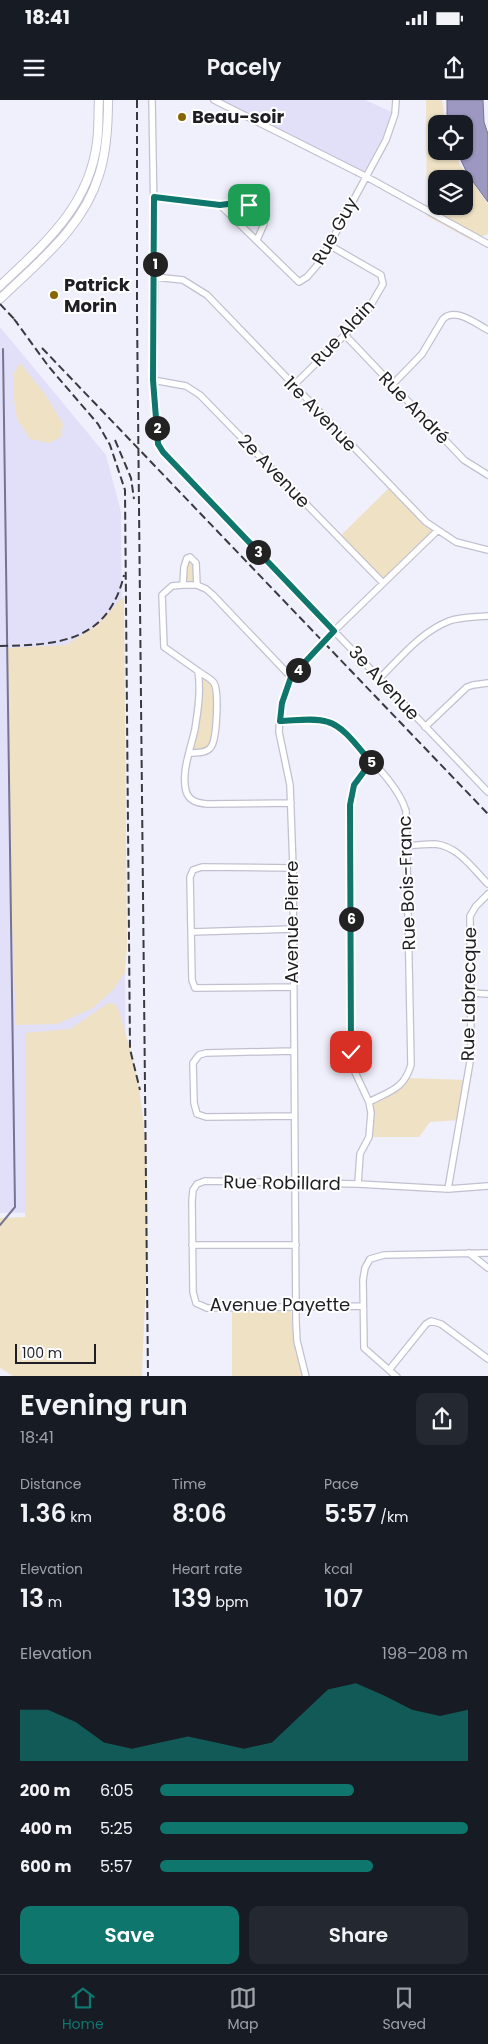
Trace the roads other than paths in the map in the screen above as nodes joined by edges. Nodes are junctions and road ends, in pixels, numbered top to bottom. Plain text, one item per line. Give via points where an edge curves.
1 (99, 100) edge
2 (109, 100) edge
3 (152, 100) edge
4 (215, 100) edge
5 (396, 100) edge
6 (365, 176) junction
7 (154, 197) junction
8 (220, 205) junction
9 (257, 240) junction
10 (488, 244) edge
11 (329, 245) junction
12 (155, 277) junction
13 (0, 286) edge
14 (0, 299) edge
15 (488, 330) edge
16 (345, 335) junction
17 (153, 380) junction
18 (392, 385) junction
19 (293, 386) junction
20 (488, 475) edge
21 (437, 530) junction
22 (488, 550) edge
23 (383, 583) junction
24 (183, 585) junction
25 (197, 586) junction
26 (488, 616) edge
27 (334, 631) junction
28 (198, 671) junction
29 (291, 677) junction
30 (380, 678) junction
31 (488, 683) edge
32 (280, 721) junction
33 (425, 726) junction
34 (189, 753) junction
35 (371, 762) junction
36 (488, 792) edge
37 (290, 803) junction
38 (407, 846) junction
39 (293, 868) junction
40 (488, 884) edge
41 (488, 894) edge
42 (292, 929) junction
43 (191, 932) junction
44 (293, 987) junction
45 (471, 993) junction
46 (488, 994) edge
47 (293, 1051) junction
48 (369, 1102) junction
49 (294, 1116) junction
50 (295, 1183) junction
51 (358, 1184) junction
52 (488, 1186) edge
53 (448, 1189) junction
54 (296, 1244) junction
55 (192, 1245) junction
56 (488, 1253) edge
57 (469, 1254) junction
58 (488, 1268) edge
59 (196, 1303) joint
60 (295, 1306) junction
61 (363, 1306) junction
62 (488, 1359) edge
63 (389, 1370) junction
64 (306, 1376) edge
65 (397, 1376) edge

1 - 13 main road via 97,144 81,197 48,240
2 - 14 main road via 100,174 77,221
3 - 7 street
4 - 6 street
5 - 6 street, Rue Guy via 396,114 386,140
6 - 10 street
6 - 11 street, Rue Guy
7 - 8 street
7 - 12 street
8 - 9 street, Rue Guy
8 - 9 street via 249,205 260,212 264,224
9 - 11 street, Rue Guy via 299,282 308,277
11 - 16 street, Rue Alain via 381,275 383,284 365,315
12 - 17 street
12 - 19 street, 1re Avenue via 183,280 207,295
15 - 18 street via 455,314 448,315 422,354
16 - 18 street, Rue André
16 - 19 street, Rue Alain
17 - 23 street, 2e Avenue via 186,386 200,395
17 - 27 street, 3e Avenue via 158,444 163,452
18 - 20 street, Rue André via 464,460
19 - 21 street, 1re Avenue
21 - 22 street, 1re Avenue via 456,542
21 - 23 street, Avenue Pierre
23 - 27 street, Avenue Pierre
24 - 25 street
24 - 25 street via 185,561 190,557 196,563
24 - 28 street via 172,586 162,595 163,642 168,651
25 - 29 street via 213,595
26 - 30 street via 451,621 434,629
27 - 29 street, Avenue Pierre
27 - 30 street, 3e Avenue
28 - 34 street via 198,708
28 - 34 street via 211,680 216,689 214,739 204,752
29 - 32 street, Avenue Pierre
30 - 33 street, 3e Avenue
31 - 33 street via 467,688
32 - 35 street, Rue Bois-Franc via 329,722
32 - 37 street, Avenue Pierre
33 - 36 street, 3e Avenue
34 - 37 street via 186,790 190,800 198,804
35 - 38 street, Rue Bois-Franc via 402,799 406,811
35 - 48 street via 354,785 350,805 351,1052 354,1070
37 - 39 street, Avenue Pierre
38 - 40 street via 436,844 450,848
38 - 48 street, Rue Bois-Franc via 411,1065 407,1078 396,1088
39 - 42 street, Avenue Pierre
39 - 43 street via 202,867 194,870 190,877
41 - 45 street, Rue Labrecque via 470,916
42 - 43 street
42 - 44 street, Avenue Pierre
43 - 44 street via 195,988
44 - 47 street, Avenue Pierre
45 - 46 street
45 - 53 street, Rue Labrecque via 471,1056
47 - 49 street, Avenue Pierre
47 - 49 street via 206,1053 193,1063 197,1114 206,1117
48 - 51 street via 372,1123 360,1154
49 - 50 street, Avenue Pierre
50 - 51 street, Rue Robillard
50 - 54 street, Avenue Pierre
50 - 55 street, Rue Robillard via 205,1181 197,1184 192,1201
51 - 53 street, Rue Robillard
52 - 53 street, Rue Robillard
54 - 55 street
54 - 60 street, Avenue Pierre
55 - 59 street, Rue Robillard
56 - 57 street
57 - 58 street
57 - 61 street via 384,1254 370,1259 365,1268
59 - 60 street, Avenue Payette via 207,1308
60 - 61 street, Avenue Payette
60 - 64 street, Avenue Pierre via 297,1341
61 - 63 street via 364,1348
62 - 63 street via 435,1321 426,1324
63 - 65 street

